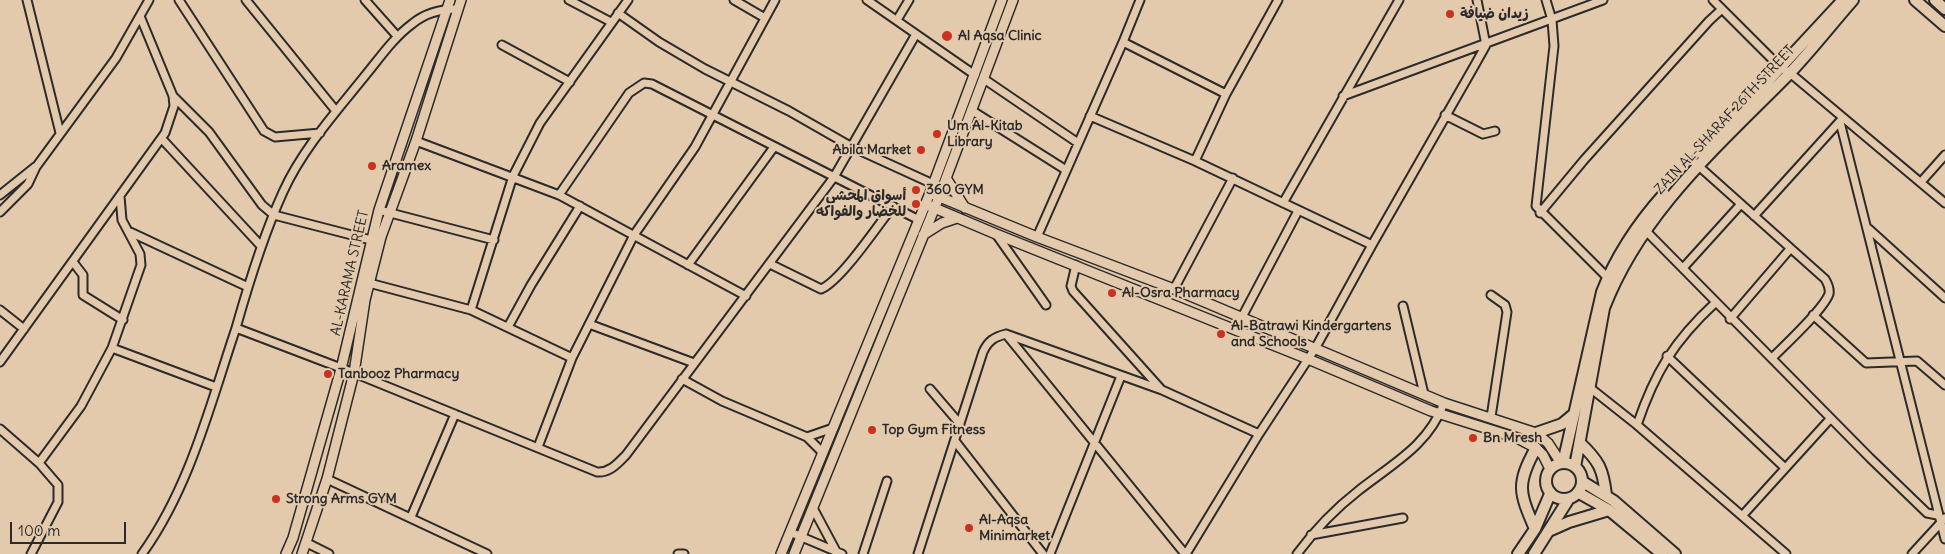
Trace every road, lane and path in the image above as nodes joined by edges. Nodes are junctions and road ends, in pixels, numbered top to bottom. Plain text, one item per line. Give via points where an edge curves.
1 (26, 0) edge
2 (149, 0) edge
3 (179, 0) edge
4 (246, 0) edge
5 (365, 0) edge
6 (569, 0) edge
7 (628, 0) edge
8 (734, 0) edge
9 (776, 0) edge
10 (867, 0) edge
11 (909, 0) edge
12 (1002, 0) edge
13 (1013, 0) edge
14 (1140, 0) edge
15 (1277, 0) edge
16 (1399, 0) edge
17 (1478, 0) edge
18 (1546, 0) edge
19 (1603, 0) edge
20 (1713, 0) edge
21 (1843, 0) edge
22 (1853, 0) edge
23 (1915, 0) edge
24 (1935, 0) edge
25 (448, 4) edge
26 (460, 4) edge
27 (1722, 9) junction
28 (1945, 9) edge
29 (618, 13) junction
30 (140, 16) junction
31 (765, 18) junction
32 (897, 20) junction
33 (1552, 20) junction
34 (611, 22) junction
35 (1945, 26) edge
36 (916, 34) junction
37 (397, 36) junction
38 (1123, 42) junction
39 (1486, 44) junction
40 (502, 45) dead end
41 (1780, 67) junction
42 (1790, 73) junction
43 (980, 77) junction
44 (570, 82) junction
45 (732, 82) junction
46 (1226, 94) junction
47 (173, 96) junction
48 (1343, 96) junction
49 (971, 110) junction
50 (336, 111) junction
51 (1445, 115) junction
52 (713, 116) junction
53 (1090, 116) junction
54 (1841, 120) junction
55 (1495, 131) dead end
56 (60, 133) junction
57 (320, 133) junction
58 (162, 139) junction
59 (416, 141) junction
60 (1078, 143) junction
61 (774, 147) junction
62 (852, 147) junction
63 (1945, 155) edge
64 (1195, 161) junction
65 (1696, 163) junction
66 (36, 167) junction
67 (1066, 170) junction
68 (512, 176) junction
69 (834, 177) junction
70 (946, 178) junction
71 (1233, 178) junction
72 (1921, 182) junction
73 (932, 188) junction
74 (0, 195) edge
75 (559, 195) junction
76 (120, 196) junction
77 (939, 197) junction
78 (1283, 203) junction
79 (1945, 203) edge
80 (925, 204) junction
81 (1741, 204) junction
82 (580, 206) junction
83 (893, 206) junction
84 (965, 208) junction
85 (934, 209) junction
86 (379, 210) junction
87 (1298, 211) junction
88 (0, 212) edge
89 (390, 212) junction
90 (1540, 213) junction
91 (274, 215) junction
92 (1754, 216) junction
93 (106, 218) junction
94 (958, 218) junction
95 (122, 220) junction
96 (919, 220) junction
97 (1868, 228) junction
98 (1644, 229) junction
99 (128, 231) junction
100 (996, 234) junction
101 (634, 235) junction
102 (923, 235) junction
103 (1037, 237) junction
104 (371, 240) junction
105 (494, 240) junction
106 (1372, 245) junction
107 (261, 246) junction
108 (1790, 248) junction
109 (73, 262) junction
110 (770, 264) junction
111 (688, 265) junction
112 (1076, 265) junction
113 (1683, 268) junction
114 (1611, 281) junction
115 (369, 283) junction
116 (248, 287) junction
117 (1174, 289) junction
118 (1491, 295) dead end
119 (746, 296) junction
120 (1945, 298) edge
121 (1715, 303) junction
122 (1046, 305) dead end
123 (1403, 306) dead end
124 (0, 310) edge
125 (471, 310) junction
126 (1813, 315) junction
127 (1242, 317) junction
128 (1730, 319) junction
129 (123, 320) junction
130 (589, 324) junction
131 (508, 327) junction
132 (236, 328) junction
133 (24, 329) junction
134 (1006, 334) junction
135 (1316, 347) junction
136 (112, 348) junction
137 (1667, 356) junction
138 (572, 358) junction
139 (1772, 358) junction
140 (1308, 359) junction
141 (0, 362) edge
142 (694, 363) junction
143 (1900, 363) junction
144 (341, 369) junction
145 (354, 373) junction
146 (1121, 376) junction
147 (682, 379) junction
148 (1945, 385) edge
149 (216, 387) junction
150 (1589, 387) junction
151 (930, 389) dead end
152 (1162, 390) junction
153 (1424, 394) junction
154 (1444, 403) junction
155 (455, 414) junction
156 (1440, 414) junction
157 (1574, 414) junction
158 (1491, 417) junction
159 (1830, 419) junction
160 (960, 424) junction
161 (1637, 425) junction
162 (0, 428) edge
163 (833, 428) junction
164 (1536, 433) junction
165 (1259, 434) junction
166 (806, 438) junction
167 (955, 441) junction
168 (1095, 441) junction
169 (1580, 443) junction
170 (538, 447) junction
171 (1536, 448) junction
172 (823, 453) junction
173 (39, 463) junction
174 (1562, 463) junction
175 (1575, 466) junction
176 (1784, 467) junction
177 (1550, 469) junction
178 (327, 479) junction
179 (887, 481) dead end
180 (1583, 482) junction
181 (1578, 493) junction
182 (1550, 494) junction
183 (1606, 495) junction
184 (1568, 500) junction
185 (814, 508) junction
186 (1609, 510) junction
187 (1938, 515) junction
188 (1742, 516) junction
189 (411, 517) junction
190 (1403, 518) dead end
191 (1942, 520) edge
192 (1535, 529) junction
193 (1551, 530) junction
194 (790, 532) junction
195 (1311, 535) junction
196 (802, 537) junction
197 (1945, 539) edge
198 (307, 543) junction
199 (839, 552) edge
200 (32, 554) edge
201 (142, 554) edge
202 (286, 554) edge
203 (302, 554) edge
204 (329, 554) edge
205 (487, 554) edge
206 (678, 554) edge
207 (684, 554) edge
208 (781, 554) edge
209 (794, 554) edge
210 (863, 554) edge
211 (918, 554) edge
212 (1043, 554) edge
213 (1050, 554) edge
214 (1186, 554) edge
215 (1297, 554) edge
216 (1518, 554) edge
217 (1534, 554) edge
218 (1662, 554) edge
219 (1675, 554) edge
220 (1786, 554) edge
221 (1912, 554) edge

1 - 56 street
2 - 30 street
3 - 57 street via 264,131 281,138
4 - 50 street
5 - 37 street
6 - 34 street
7 - 29 street
8 - 31 street
9 - 31 street
10 - 32 street
11 - 32 street
12 - 43 street
13 - 43 street
14 - 38 street
15 - 46 street
16 - 48 street
17 - 39 street
18 - 33 street
19 - 33 street
20 - 27 street
21 - 41 main road, ZAIN AL-SHARAF 26TH STREET
22 - 42 main road, ZAIN AL-SHARAF 26TH STREET
23 - 35 main road
24 - 28 main road
25 - 26 street
25 - 37 street
25 - 86 street, AL-KARAMA STREET
26 - 59 street, AL-KARAMA STREET
27 - 41 street
27 - 90 street
29 - 34 street
29 - 45 street via 659,42
30 - 47 street
30 - 56 street via 116,58
31 - 45 street
32 - 36 street
33 - 39 street
33 - 90 street via 1554,46 1535,202
34 - 44 street
36 - 43 street
36 - 62 street
37 - 50 street
38 - 46 street
38 - 53 street
39 - 48 street
39 - 51 street
40 - 44 street
41 - 42 street
41 - 65 main road, ZAIN AL-SHARAF 26TH STREET
42 - 54 street
42 - 65 main road, ZAIN AL-SHARAF 26TH STREET
43 - 49 street
43 - 60 street
43 - 73 street
44 - 68 street via 540,123
45 - 52 street
45 - 62 street
46 - 64 street
47 - 58 street via 174,106
47 - 91 street via 209,132 262,205
48 - 78 street
49 - 67 street
49 - 70 street
50 - 57 street
51 - 55 street via 1484,134
51 - 106 street
52 - 61 street
52 - 75 street via 652,84 639,84 592,144
52 - 101 street
53 - 60 street
53 - 64 street
54 - 72 street
54 - 92 street
54 - 97 street
56 - 66 street
57 - 91 street via 283,191
58 - 76 street
58 - 107 street
59 - 68 street
59 - 89 street, AL-KARAMA STREET
60 - 67 street
61 - 69 street
61 - 111 street
62 - 69 street
62 - 73 street
63 - 72 street
64 - 71 street
65 - 81 street
65 - 98 main road, ZAIN AL-SHARAF 26TH STREET
65 - 114 main road, ZAIN AL-SHARAF 26TH STREET via 1647,214
66 - 74 street
66 - 88 street via 28,184
67 - 103 street
68 - 75 street
68 - 105 street
69 - 83 street
69 - 110 street
70 - 77 street
70 - 84 street
71 - 78 street
71 - 117 street
72 - 79 street
73 - 77 street
73 - 80 street
75 - 82 street
76 - 93 street
76 - 95 street
77 - 84 street
77 - 85 street
78 - 87 street
80 - 85 street
80 - 96 street
81 - 92 street
81 - 113 street
82 - 101 street
82 - 131 street
83 - 96 street
83 - 110 street via 838,276 825,287
84 - 103 street
85 - 94 street
85 - 102 street
86 - 89 street
86 - 104 street, AL-KARAMA STREET
87 - 106 street
87 - 127 street
89 - 105 street
89 - 115 street, AL-KARAMA STREET
90 - 114 street
91 - 104 street
91 - 107 street
92 - 108 street
93 - 95 street
93 - 109 street
94 - 100 street
94 - 102 street
95 - 99 street
96 - 163 street
97 - 120 street
97 - 143 street
98 - 113 street
98 - 114 main road, ZAIN AL-SHARAF 26TH STREET
99 - 116 street
99 - 129 street via 140,254 141,265
100 - 112 street
100 - 122 street
101 - 111 street
101 - 130 street
102 - 185 street
103 - 117 street
104 - 144 street, AL-KARAMA STREET
105 - 125 street
106 - 135 street
107 - 116 street
108 - 126 street via 1825,279 1829,287 1828,296
108 - 128 street
109 - 129 street via 83,275 83,295
109 - 133 street
110 - 119 street
111 - 119 street
112 - 140 street
112 - 152 street via 1071,286 1073,291
113 - 121 street
114 - 150 main road, ZAIN AL-SHARAF 26TH STREET
114 - 157 main road, ZAIN AL-SHARAF 26TH STREET via 1598,306
115 - 125 street
115 - 145 street, AL-KARAMA STREET
116 - 132 street
117 - 127 street
118 - 158 street via 1505,305 1508,312
119 - 142 street
121 - 128 street
121 - 137 street via 1683,334
123 - 153 street
124 - 133 street
125 - 131 street
126 - 139 street
126 - 143 street via 1866,363
127 - 135 street
128 - 139 street
129 - 136 street
130 - 138 street
130 - 142 street
131 - 138 street
132 - 144 street
132 - 149 street
133 - 141 street
134 - 146 street
134 - 160 street via 994,337 987,344
134 - 168 street
135 - 140 street
135 - 153 street
136 - 149 street
136 - 173 street via 81,406
137 - 161 street
137 - 176 street
138 - 170 street
139 - 159 street
140 - 156 street
140 - 165 street
142 - 147 street
143 - 148 street via 1917,361
143 - 187 street
144 - 145 street
144 - 202 street, AL-KARAMA STREET via 309,488
145 - 155 street
145 - 178 street, AL-KARAMA STREET
146 - 152 street
146 - 168 street
147 - 166 street via 722,401
147 - 170 street via 626,455 607,471 597,472
149 - 201 street via 185,477
150 - 161 street
150 - 169 main road, ZAIN AL-SHARAF 26TH STREET
151 - 160 street
152 - 165 street
153 - 154 street
154 - 156 street
154 - 158 street
155 - 170 street
155 - 189 street
156 - 171 street via 1517,438
156 - 195 street via 1422,442 1356,492
157 - 164 main road via 1562,424
157 - 174 main road, ZAIN AL-SHARAF 26TH STREET
158 - 164 street
159 - 176 street
159 - 187 street via 1928,513
160 - 167 street
161 - 188 street
162 - 173 street
163 - 166 street
163 - 172 street
164 - 174 street via 1548,443
165 - 214 street
166 - 172 street
167 - 211 street
167 - 212 street
168 - 213 street
168 - 214 street
169 - 175 main road, ZAIN AL-SHARAF 26TH STREET
169 - 183 main road via 1598,462
171 - 177 street
171 - 192 main road via 1523,470 1521,482 1522,496
172 - 194 street
173 - 200 street via 58,485 60,496
174 - 175 main road
174 - 177 main road
175 - 180 main road
176 - 188 street
177 - 182 main road via 1546,484
178 - 189 street
178 - 198 street, AL-KARAMA STREET
179 - 210 street
180 - 181 main road
180 - 183 main road
181 - 184 main road
181 - 186 main road
182 - 184 main road
182 - 192 main road
183 - 219 main road
184 - 193 main road
185 - 196 street
185 - 199 street
186 - 193 main road
186 - 218 main road
187 - 191 street
188 - 220 street
189 - 205 street
190 - 195 street
191 - 197 street
191 - 221 street
192 - 216 main road
193 - 217 main road
194 - 196 street
194 - 208 street
195 - 215 street
196 - 199 street
196 - 209 street
198 - 203 street, AL-KARAMA STREET
198 - 204 street
206 - 207 street

